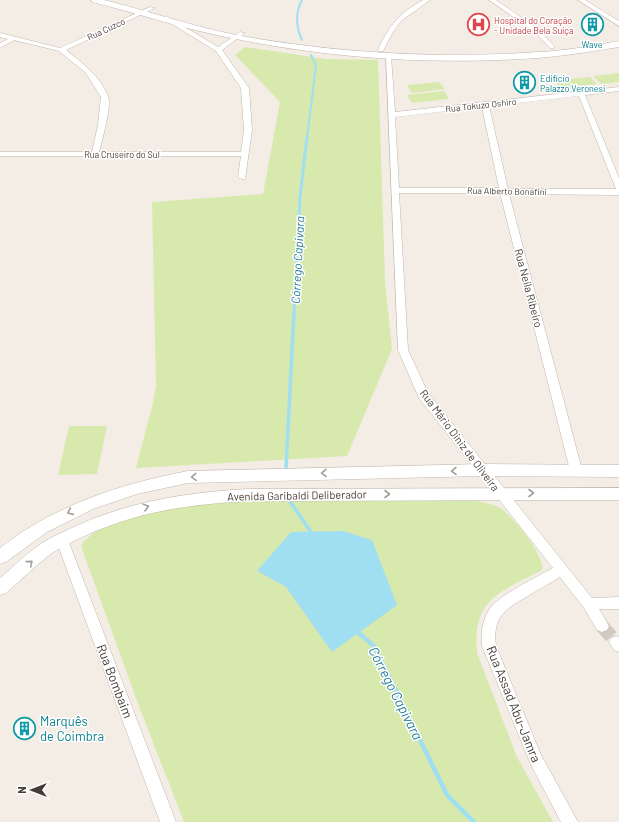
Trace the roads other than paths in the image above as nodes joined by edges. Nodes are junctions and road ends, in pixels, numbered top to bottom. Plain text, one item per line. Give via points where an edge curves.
1 (95, 0) edge
2 (119, 0) edge
3 (428, 0) edge
4 (492, 0) edge
5 (581, 0) edge
6 (148, 10) junction
7 (165, 18) junction
8 (619, 24) edge
9 (0, 35) edge
10 (239, 35) junction
11 (14, 38) junction
12 (619, 38) edge
13 (619, 44) edge
14 (0, 46) edge
15 (552, 47) junction
16 (61, 50) junction
17 (218, 50) junction
18 (384, 53) junction
19 (619, 89) edge
20 (581, 93) junction
21 (485, 104) junction
22 (390, 115) junction
23 (0, 154) edge
24 (95, 154) junction
25 (245, 154) junction
26 (242, 178) dead end
27 (619, 188) edge
28 (394, 190) junction
29 (504, 191) junction
30 (619, 192) edge
31 (483, 470) junction
32 (576, 470) junction
33 (619, 471) edge
34 (500, 493) junction
35 (619, 494) edge
36 (108, 496) junction
37 (115, 516) junction
38 (62, 540) junction
39 (0, 557) edge
40 (562, 569) junction
41 (0, 588) edge
42 (619, 603) edge
43 (589, 604) junction
44 (602, 626) tunnel mouth
45 (168, 822) edge
46 (570, 822) edge

1 - 6 street
2 - 6 street
3 - 18 street via 397,21 391,29
4 - 15 street via 536,31
5 - 8 street
6 - 7 street
6 - 10 street
6 - 16 street, Rua Cuzco
7 - 10 street
7 - 17 street
9 - 11 street
10 - 17 street
10 - 18 street via 308,49
11 - 14 street
11 - 16 street
12 - 15 street
13 - 18 street via 526,55 463,58
15 - 18 street
16 - 24 street via 89,72 105,97
17 - 25 street via 245,88 248,130
18 - 22 street, Rua Mário Diniz de Oliveira
19 - 20 street, Rua Tokuzo Oshiro
20 - 21 street, Rua Tokuzo Oshiro
20 - 27 street
21 - 22 street, Rua Tokuzo Oshiro
21 - 29 street, Rua Neila Ribeiro
22 - 28 street, Rua Mário Diniz de Oliveira
23 - 24 street, Rua Cruseiro do Sul
24 - 25 street, Rua Cruseiro do Sul
25 - 26 street
28 - 29 street, Rua Alberto Bonafini
28 - 31 street, Rua Mário Diniz de Oliveira via 403,350 423,395
29 - 30 street, Rua Alberto Bonafini
29 - 32 street, Rua Neila Ribeiro
31 - 32 street, Avenida Garibaldi Deliberador
31 - 34 street, Rua Mário Diniz de Oliveira
31 -> 36 street, Avenida Garibaldi Deliberador via 188,477
32 - 33 street, Avenida Garibaldi Deliberador
34 -> 35 street, Avenida Garibaldi Deliberador
37 -> 34 street, Avenida Garibaldi Deliberador via 172,501 224,496
34 - 40 street, Rua Mário Diniz de Oliveira
36 - 37 street
36 -> 39 street, Avenida Garibaldi Deliberador via 51,521 20,540
37 - 38 street, Avenida Garibaldi Deliberador
41 -> 38 street, Avenida Garibaldi Deliberador via 47,549
38 - 45 street, Rua Bombaim
40 - 43 street, Rua Mário Diniz de Oliveira
40 - 46 street, Rua Assad Abu-Jamra via 501,606 489,624 487,635 488,646 536,760
42 - 43 street
43 - 44 street, Rua Mário Diniz de Oliveira

